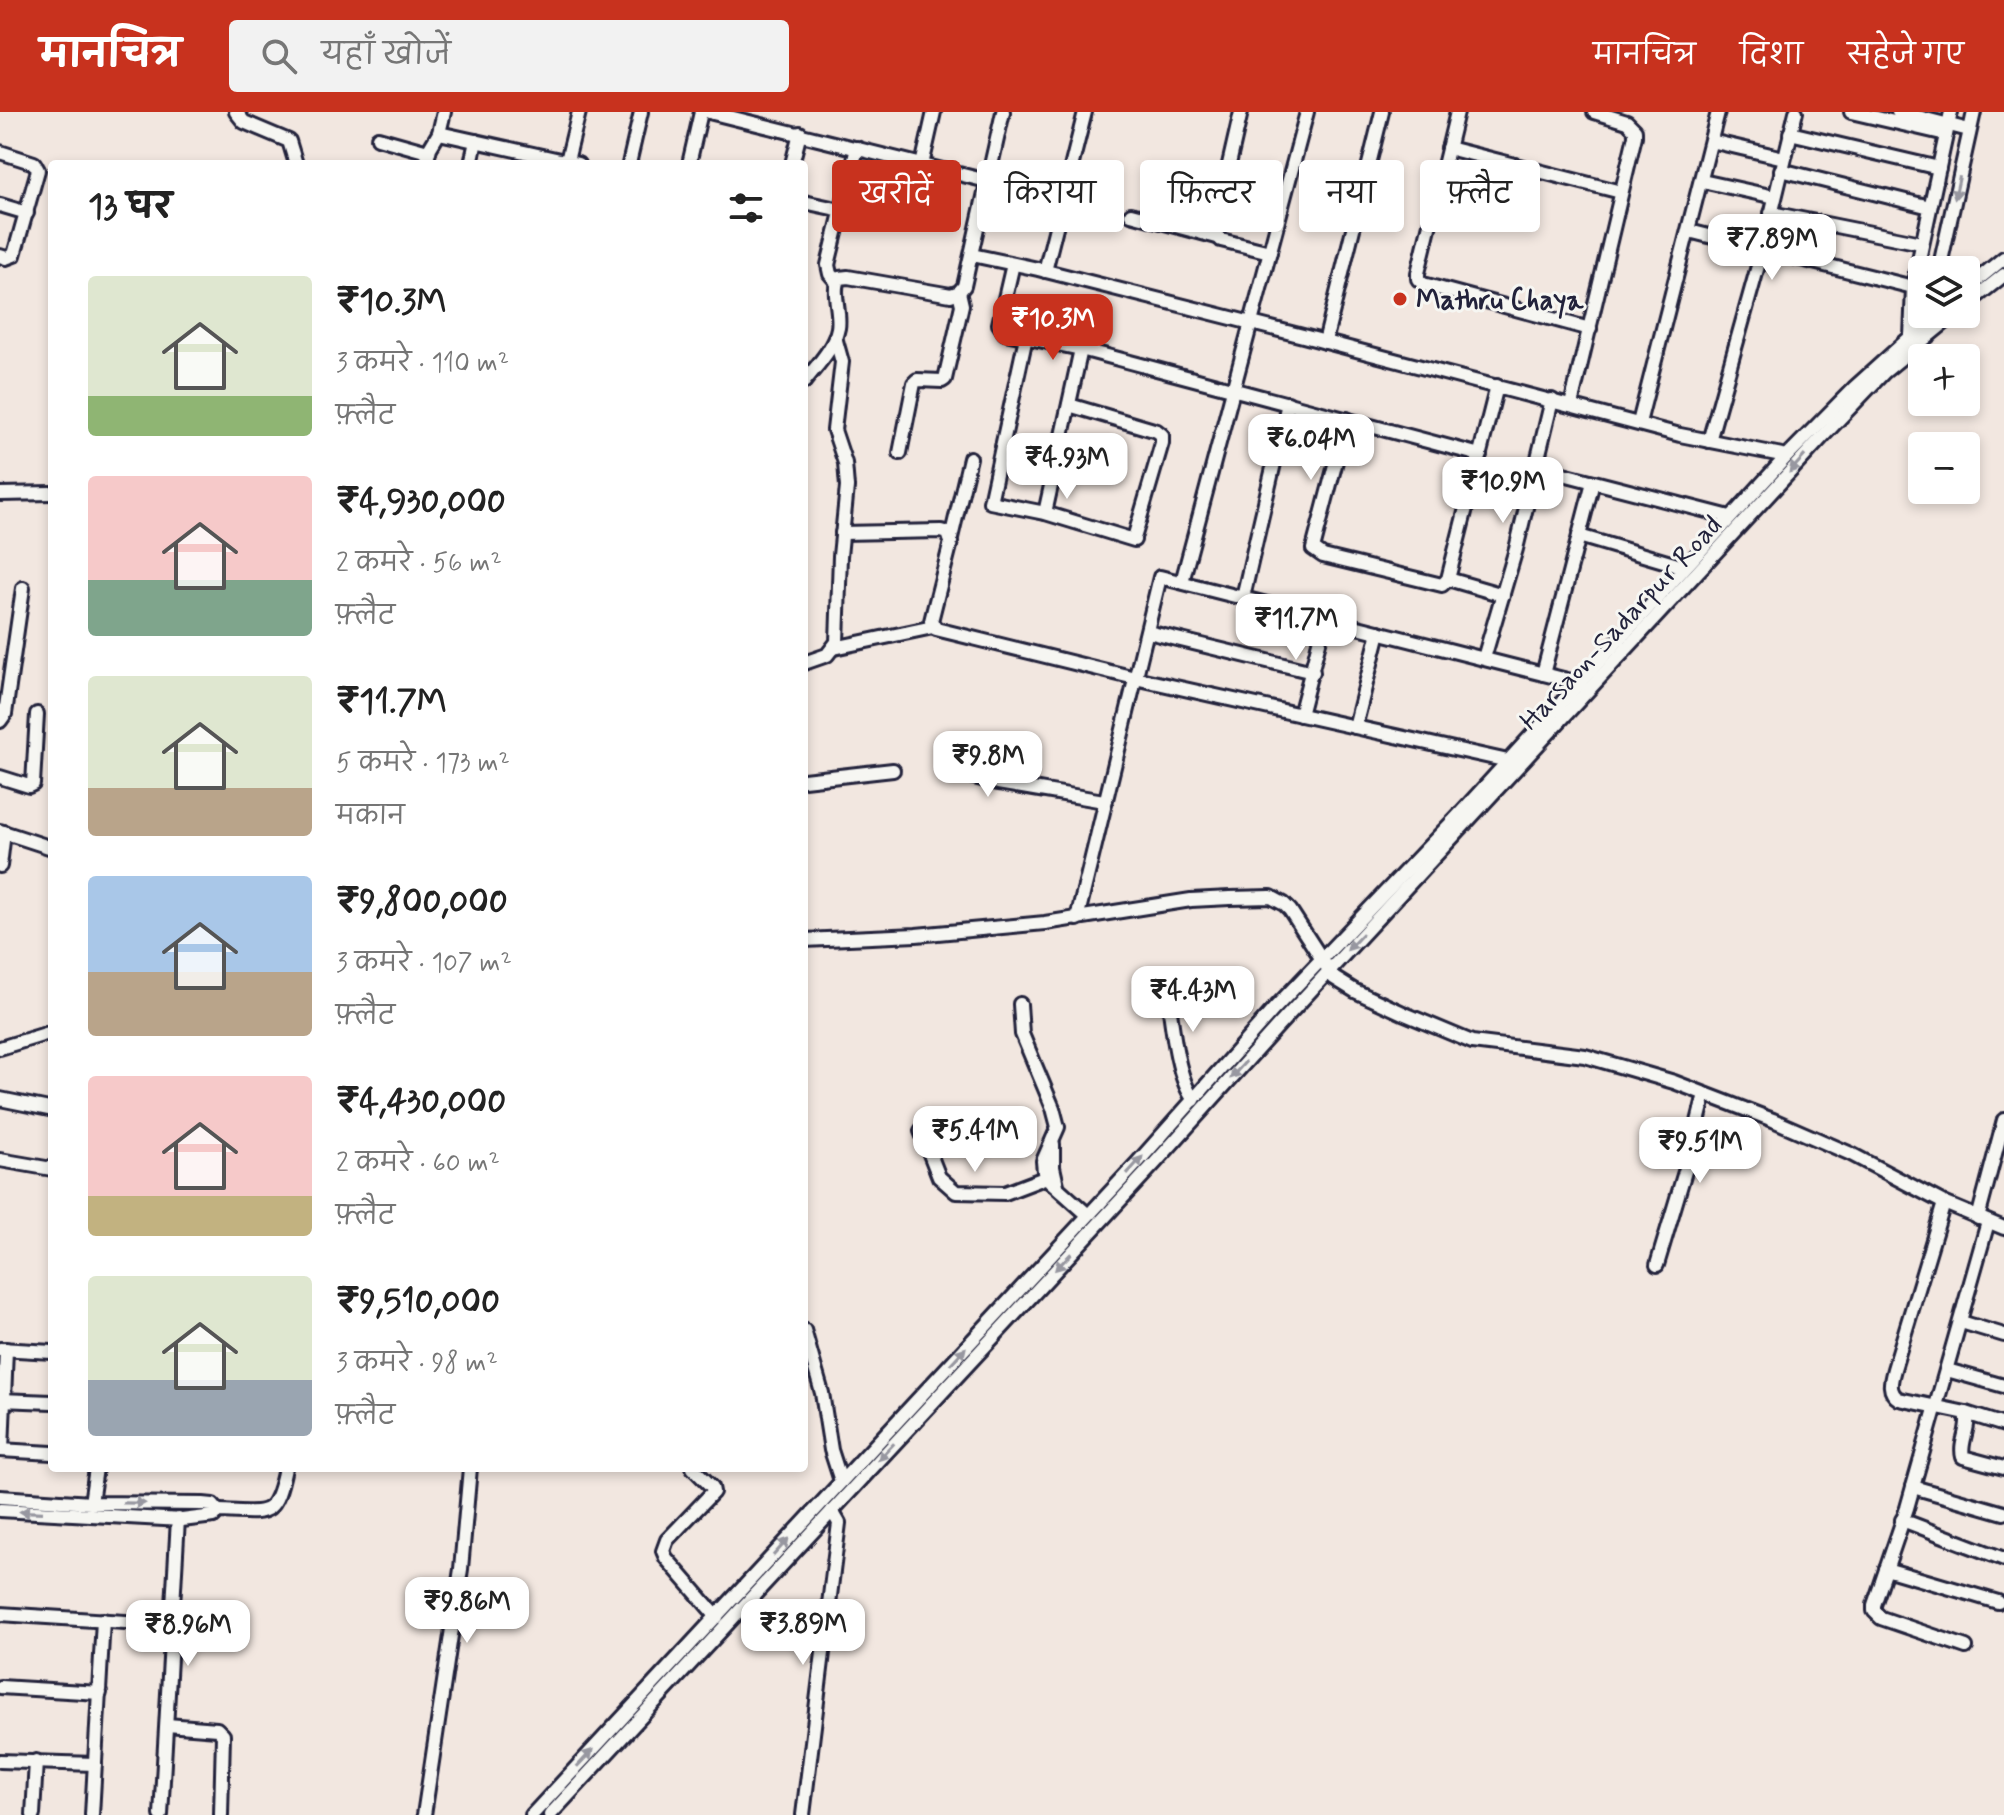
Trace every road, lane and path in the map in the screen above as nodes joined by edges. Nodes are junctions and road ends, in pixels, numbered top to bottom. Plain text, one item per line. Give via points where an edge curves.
1 (236, 112) edge
2 (444, 112) edge
3 (579, 112) edge
4 (641, 112) edge
5 (701, 112) edge
6 (709, 112) edge
7 (934, 112) edge
8 (1003, 112) edge
9 (1085, 112) edge
10 (1241, 112) edge
11 (1307, 112) edge
12 (1382, 112) edge
13 (1457, 112) edge
14 (1594, 112) edge
15 (1718, 112) edge
16 (1796, 112) edge
17 (1851, 112) edge
18 (1898, 112) edge
19 (1973, 112) edge
20 (1948, 123) edge
21 (1969, 130) junction
22 (439, 133) junction
23 (800, 133) junction
24 (1790, 133) junction
25 (378, 138) dead end
26 (476, 141) junction
27 (1711, 141) junction
28 (857, 148) junction
29 (1448, 148) junction
30 (0, 152) edge
31 (427, 158) edge
32 (295, 160) edge
33 (472, 160) edge
34 (559, 160) edge
35 (572, 160) edge
36 (630, 160) edge
37 (690, 160) edge
38 (793, 160) edge
39 (854, 160) edge
40 (903, 160) edge
41 (923, 160) edge
42 (992, 160) edge
43 (1782, 164) junction
44 (1939, 168) junction
45 (1702, 181) junction
46 (1621, 192) junction
47 (1775, 197) junction
48 (808, 203) edge
49 (0, 205) edge
50 (1930, 207) junction
51 (832, 208) edge
52 (27, 213) junction
53 (1771, 213) junction
54 (1131, 214) dead end
55 (977, 230) edge
56 (1689, 231) junction
57 (836, 232) edge
58 (1217, 237) junction
59 (1921, 243) junction
60 (1763, 248) junction
61 (1270, 252) junction
62 (972, 255) junction
63 (0, 256) edge
64 (1919, 256) edge
65 (1942, 256) edge
66 (2004, 258) edge
67 (1013, 264) junction
68 (1045, 271) junction
69 (2004, 275) edge
70 (1980, 278) edge
71 (836, 281) junction
72 (1908, 286) edge
73 (959, 292) junction
74 (1980, 294) edge
75 (1252, 324) junction
76 (1915, 328) edge
77 (1923, 328) edge
78 (1934, 328) edge
79 (1590, 329) junction
80 (835, 337) junction
81 (1026, 337) junction
82 (1915, 341) junction
83 (1325, 342) junction
84 (1081, 349) junction
85 (808, 376) edge
86 (1497, 386) junction
87 (1234, 390) junction
88 (1552, 400) junction
89 (1288, 403) junction
90 (1069, 405) junction
91 (1571, 405) junction
92 (1347, 419) junction
93 (1639, 423) junction
94 (1709, 441) junction
95 (900, 453) dead end
96 (1480, 455) junction
97 (1787, 456) junction
98 (970, 458) dead end
99 (1536, 467) junction
100 (1593, 482) junction
101 (48, 493) edge
102 (0, 494) edge
103 (1045, 513) junction
104 (1730, 517) junction
105 (842, 533) junction
106 (1579, 536) junction
107 (951, 538) junction
108 (1684, 567) junction
109 (1448, 579) junction
110 (1182, 582) junction
111 (23, 588) dead end
112 (1503, 595) junction
113 (1243, 597) junction
114 (1325, 619) junction
115 (933, 627) junction
116 (1148, 632) junction
117 (1379, 632) junction
118 (834, 648) junction
119 (1484, 658) junction
120 (808, 662) edge
121 (1313, 672) junction
122 (1543, 674) junction
123 (1135, 678) junction
124 (1579, 683) junction
125 (37, 714) dead end
126 (1300, 715) junction
127 (0, 721) edge
128 (1355, 727) junction
129 (1508, 761) junction
130 (893, 770) dead end
131 (958, 773) dead end
132 (0, 777) edge
133 (808, 780) edge
134 (1104, 801) junction
135 (2, 831) edge
136 (48, 847) edge
137 (0, 866) edge
138 (1077, 919) junction
139 (808, 940) edge
140 (1321, 959) junction
141 (1328, 971) junction
142 (1166, 981) dead end
143 (1020, 1004) dead end
144 (48, 1033) edge
145 (0, 1048) edge
146 (1705, 1094) junction
147 (0, 1099) edge
148 (1194, 1100) junction
149 (48, 1109) edge
150 (2004, 1120) edge
151 (921, 1131) dead end
152 (1054, 1138) junction
153 (0, 1160) edge
154 (48, 1168) edge
155 (1047, 1177) junction
156 (1058, 1188) junction
157 (1944, 1203) junction
158 (1088, 1215) junction
159 (1983, 1220) junction
160 (2004, 1228) edge
161 (1657, 1265) dead end
162 (1961, 1322) junction
163 (2004, 1335) edge
164 (808, 1344) edge
165 (3, 1349) edge
166 (48, 1352) edge
167 (1947, 1370) junction
168 (2004, 1386) edge
169 (2, 1400) edge
170 (48, 1402) edge
171 (1936, 1406) junction
172 (1966, 1413) junction
173 (2004, 1425) edge
174 (1, 1450) edge
175 (48, 1453) edge
176 (2004, 1468) edge
177 (95, 1472) edge
178 (282, 1472) edge
179 (470, 1472) edge
180 (697, 1472) edge
181 (841, 1481) junction
182 (1913, 1487) junction
183 (0, 1497) edge
184 (91, 1503) junction
185 (75, 1507) junction
186 (0, 1510) edge
187 (826, 1510) junction
188 (218, 1511) junction
189 (2004, 1513) edge
190 (178, 1519) junction
191 (1902, 1520) junction
192 (2004, 1559) edge
193 (1886, 1569) junction
194 (1998, 1602) dead end
195 (0, 1614) edge
196 (717, 1617) junction
197 (103, 1620) junction
198 (172, 1625) junction
199 (1966, 1647) dead end
200 (0, 1687) edge
201 (100, 1693) junction
202 (167, 1725) junction
203 (0, 1761) edge
204 (36, 1761) junction
205 (95, 1764) junction
206 (33, 1815) edge
207 (92, 1815) edge
208 (161, 1815) edge
209 (221, 1815) edge
210 (424, 1815) edge
211 (532, 1815) edge
212 (550, 1815) edge
213 (803, 1815) edge

1 - 32 street via 244,122 289,141
2 - 22 street
3 - 35 street
4 - 36 street
5 - 37 street
6 - 23 street
7 - 41 street
8 - 42 street
9 - 68 street
10 - 58 street via 1214,230
11 - 61 street
12 - 83 street
13 - 29 street
14 - 46 street via 1627,122 1635,130
15 - 27 street
16 - 24 street
17 - 20 street
18 - 20 street
19 - 21 street
20 - 21 street
20 - 44 street
21 -> 65 street
22 - 26 street
22 - 31 street
23 - 28 street
23 - 38 street
24 - 43 street
24 - 44 street
25 - 31 street
26 - 33 street
26 - 34 street
27 - 43 street
27 - 45 street
28 - 39 street
28 - 40 street
29 - 46 street
29 - 79 street via 1420,282
30 - 52 street via 37,166
43 - 47 street
43 - 50 street
44 - 50 street
45 - 47 street
45 - 56 street
46 - 79 street
47 - 53 street
48 - 51 street
49 - 52 street
50 - 59 street
52 - 63 street via 14,255
53 - 59 street
53 - 60 street
54 - 58 street
55 - 62 street
56 - 60 street
56 - 93 street
57 - 71 street via 828,265
58 - 61 street
59 - 64 street
60 - 72 street
60 - 94 street
61 - 75 street
62 - 67 street
62 - 73 street
66 - 70 street
67 - 68 street
67 - 81 street via 999,328
68 - 75 street
69 - 74 street
71 - 73 street via 848,277 929,293
71 - 80 street
73 - 95 street via 962,305 946,376 942,381 914,383
75 - 83 street
75 - 87 street
76 - 82 street
77 - 82 street, Harsaon-Sadarpur Road
78 - 82 street, Harsaon-Sadarpur Road
79 - 91 street
80 - 85 street
80 - 105 street via 842,362 834,430 847,487
81 - 84 street
81 - 103 street via 990,502
82 - 97 street, Harsaon-Sadarpur Road via 1854,388
82 -> 141 street, Harsaon-Sadarpur Road
83 - 86 street
84 - 87 street
84 - 90 street
86 - 88 street
86 - 96 street
87 - 89 street
87 - 110 street
88 - 91 street
88 - 99 street
89 - 92 street
89 - 113 street
90 - 103 street
90 - 103 street via 1157,431 1162,443 1134,537
91 - 93 street
92 - 96 street
92 - 109 street via 1313,549 1438,585
93 - 94 street
94 - 97 street
96 - 109 street
97 - 104 street, Harsaon-Sadarpur Road
98 - 107 street
99 - 100 street
99 - 112 street
100 - 104 street
100 - 106 street
101 - 102 street
104 - 108 street, Harsaon-Sadarpur Road
105 - 107 street via 941,531
105 - 118 street
106 - 108 street
106 - 122 street
107 - 115 street
108 - 124 street, Harsaon-Sadarpur Road
109 - 112 street
110 - 113 street
110 - 116 street via 1158,578
111 - 127 street via 7,708
112 - 119 street
113 - 114 street
114 - 117 street
114 - 121 street
115 - 118 street
115 - 123 street
116 - 121 street
116 - 123 street
117 - 119 street
117 - 128 street
118 - 120 street
119 - 122 street
121 - 126 street
122 - 124 street
123 - 126 street
123 - 134 street
124 - 129 street, Harsaon-Sadarpur Road
125 - 132 street via 33,784
126 - 128 street
128 - 129 street
129 - 140 street, Harsaon-Sadarpur Road
130 - 133 street
131 - 134 street
134 - 138 street
135 - 136 street
135 - 137 street
138 - 139 street
138 - 140 street via 1191,900 1271,897 1290,910
140 - 141 street
140 - 148 street, Harsaon-Sadarpur Road
141 - 146 street via 1355,991 1472,1042 1585,1056
141 -> 187 street, Harsaon-Sadarpur Road via 1135,1185
142 - 148 street via 1182,1073
143 - 152 street via 1022,1034 1056,1118
144 - 145 street
146 - 157 street via 1851,1154
146 - 161 street
147 - 149 street
158 -> 148 street, Harsaon-Sadarpur Road
150 - 159 street
151 - 155 street via 936,1172 956,1192 1002,1194
152 - 155 street via 1043,1161
152 - 156 street
153 - 154 street
155 - 156 street
156 - 158 street
157 - 159 street
157 - 171 street via 1891,1389 1899,1399
181 -> 158 street, Harsaon-Sadarpur Road
159 - 160 street
159 - 162 street
162 - 163 street
162 - 167 street
164 - 181 street
165 - 166 street
165 - 169 street
167 - 168 street
167 - 171 street
169 - 170 street
169 - 174 street
171 - 172 street
171 - 182 street
172 - 173 street
172 - 176 street via 1963,1457
174 - 175 street
177 - 184 street
178 - 188 street via 277,1499 268,1509
179 - 210 street via 461,1569
180 - 196 street via 713,1492 667,1540 663,1551
181 - 187 street, Harsaon-Sadarpur Road
182 - 189 street
182 - 191 street
183 - 185 street
184 - 185 street
184 -> 188 street via 203,1504
185 -> 186 street
185 - 190 street
196 -> 187 street
187 - 212 street
187 - 213 street via 839,1523
188 - 190 street via 214,1516
190 - 198 street
191 - 192 street
191 - 193 street
193 - 194 street
193 - 199 street via 1874,1605 1877,1615
195 - 197 street
211 -> 196 street
197 - 198 street
197 - 201 street
198 - 202 street
200 - 201 street
201 - 205 street
202 - 208 street
202 - 209 street via 217,1729 223,1735
203 - 204 street
204 - 205 street
204 - 206 street
205 - 207 street

